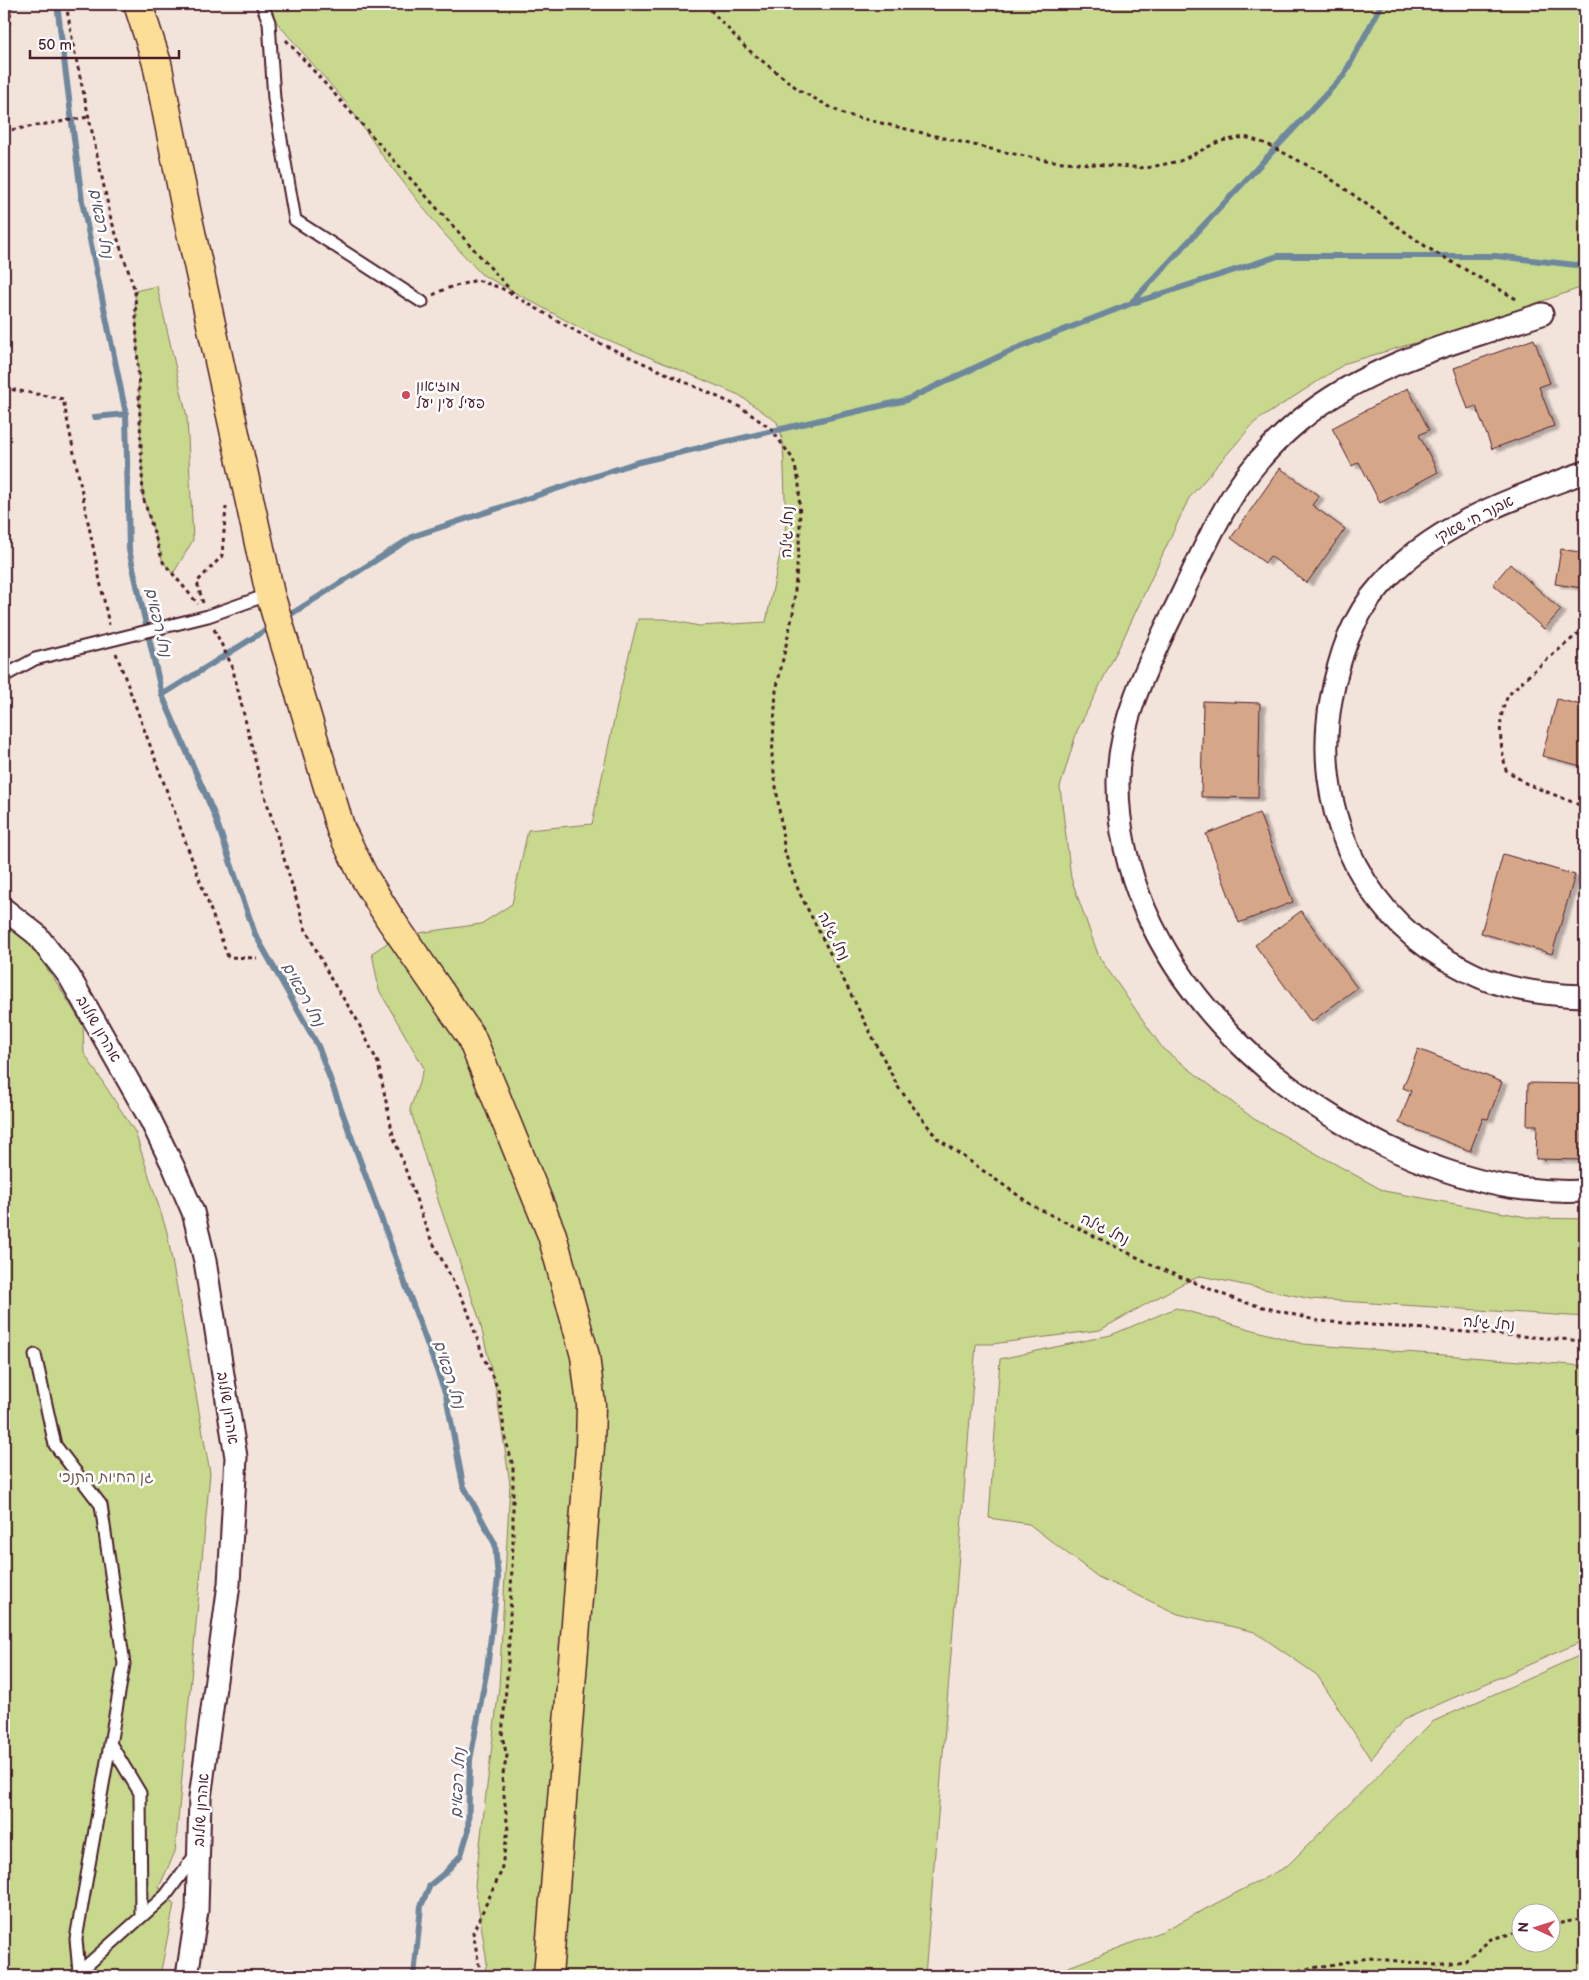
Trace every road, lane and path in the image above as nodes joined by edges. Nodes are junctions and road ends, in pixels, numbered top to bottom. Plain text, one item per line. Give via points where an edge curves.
1 (12, 4) edge
2 (66, 4) edge
3 (138, 4) edge
4 (262, 4) edge
5 (705, 4) edge
6 (269, 22) junction
7 (4, 56) edge
8 (89, 117) junction
9 (4, 131) edge
10 (515, 296) junction
11 (422, 302) joint
12 (1542, 314) joint
13 (4, 388) edge
14 (1585, 472) edge
15 (272, 601) junction
16 (208, 616) junction
17 (1585, 628) edge
18 (111, 639) junction
19 (4, 676) edge
20 (1585, 807) edge
21 (4, 909) edge
22 (257, 958) dead end
23 (1585, 996) edge
24 (1585, 1191) edge
25 (1585, 1341) edge
26 (34, 1355) dead end
27 (110, 1744) junction
28 (199, 1850) junction
29 (141, 1917) junction
30 (1585, 1918) edge
31 (1562, 1923) edge
32 (1512, 1934) edge
33 (188, 1971) edge
34 (77, 1974) edge
35 (481, 1976) edge
36 (548, 1976) edge
37 (1267, 1976) edge

1 - 7 path
2 - 8 path
3 - 15 main road via 157,63
4 - 6 lane
5 - 12 path via 746,48 791,84 843,114 1051,161 1146,168 1180,161 1220,141 1245,137 1267,144 1324,174 1428,248
6 - 10 path
6 - 11 lane via 274,100 295,220
8 - 9 path
8 - 16 path via 111,218 135,291 142,497 162,562
10 - 11 path, נחל גילה via 477,280 445,288
10 - 25 path, נחל גילה via 586,337 742,408 770,429 793,459 799,482 800,532 794,613 776,691 772,756 785,853 799,892 898,1087 936,1138 1033,1206 1159,1268 1239,1301 1319,1321
12 - 24 street via 1402,360 1368,376 1302,418 1250,468 1219,516 1134,700 1118,776 1119,812 1133,877 1146,911 1181,975 1259,1062 1329,1116 1418,1161 1469,1178 1515,1188
13 - 18 path via 63,398
14 - 23 street, אבנר חי שאקי via 1520,496 1451,528 1423,546 1381,585 1356,619 1348,636 1328,714 1326,746 1332,805 1342,836 1366,884 1407,932 1432,951 1490,982 1520,990
15 - 16 lane
15 - 36 main road via 341,830 390,920 471,1037 552,1235 585,1356 591,1405 590,1447
16 - 18 lane
16 - 35 path via 232,666 258,776 306,928 378,1063 393,1135 426,1228 466,1306 482,1356 498,1389 513,1466 510,1628 502,1736 506,1756 502,1778 508,1830 501,1872 473,1932
17 - 20 path via 1507,696 1501,717 1500,741 1506,770 1527,784
18 - 19 lane via 35,659
18 - 22 path via 228,956
21 - 28 street, אהרון שולוב via 36,934 79,993 174,1168 193,1212 205,1261 236,1456 230,1584 200,1798
26 - 27 lane via 55,1445 100,1505 124,1664
27 - 29 lane via 140,1793
27 - 34 lane via 76,1939
28 - 29 lane via 166,1895
28 - 33 street, אהרון שולוב via 197,1911
29 - 34 lane
30 - 31 path
32 - 37 path via 1491,1939 1465,1961 1435,1965 1369,1958

